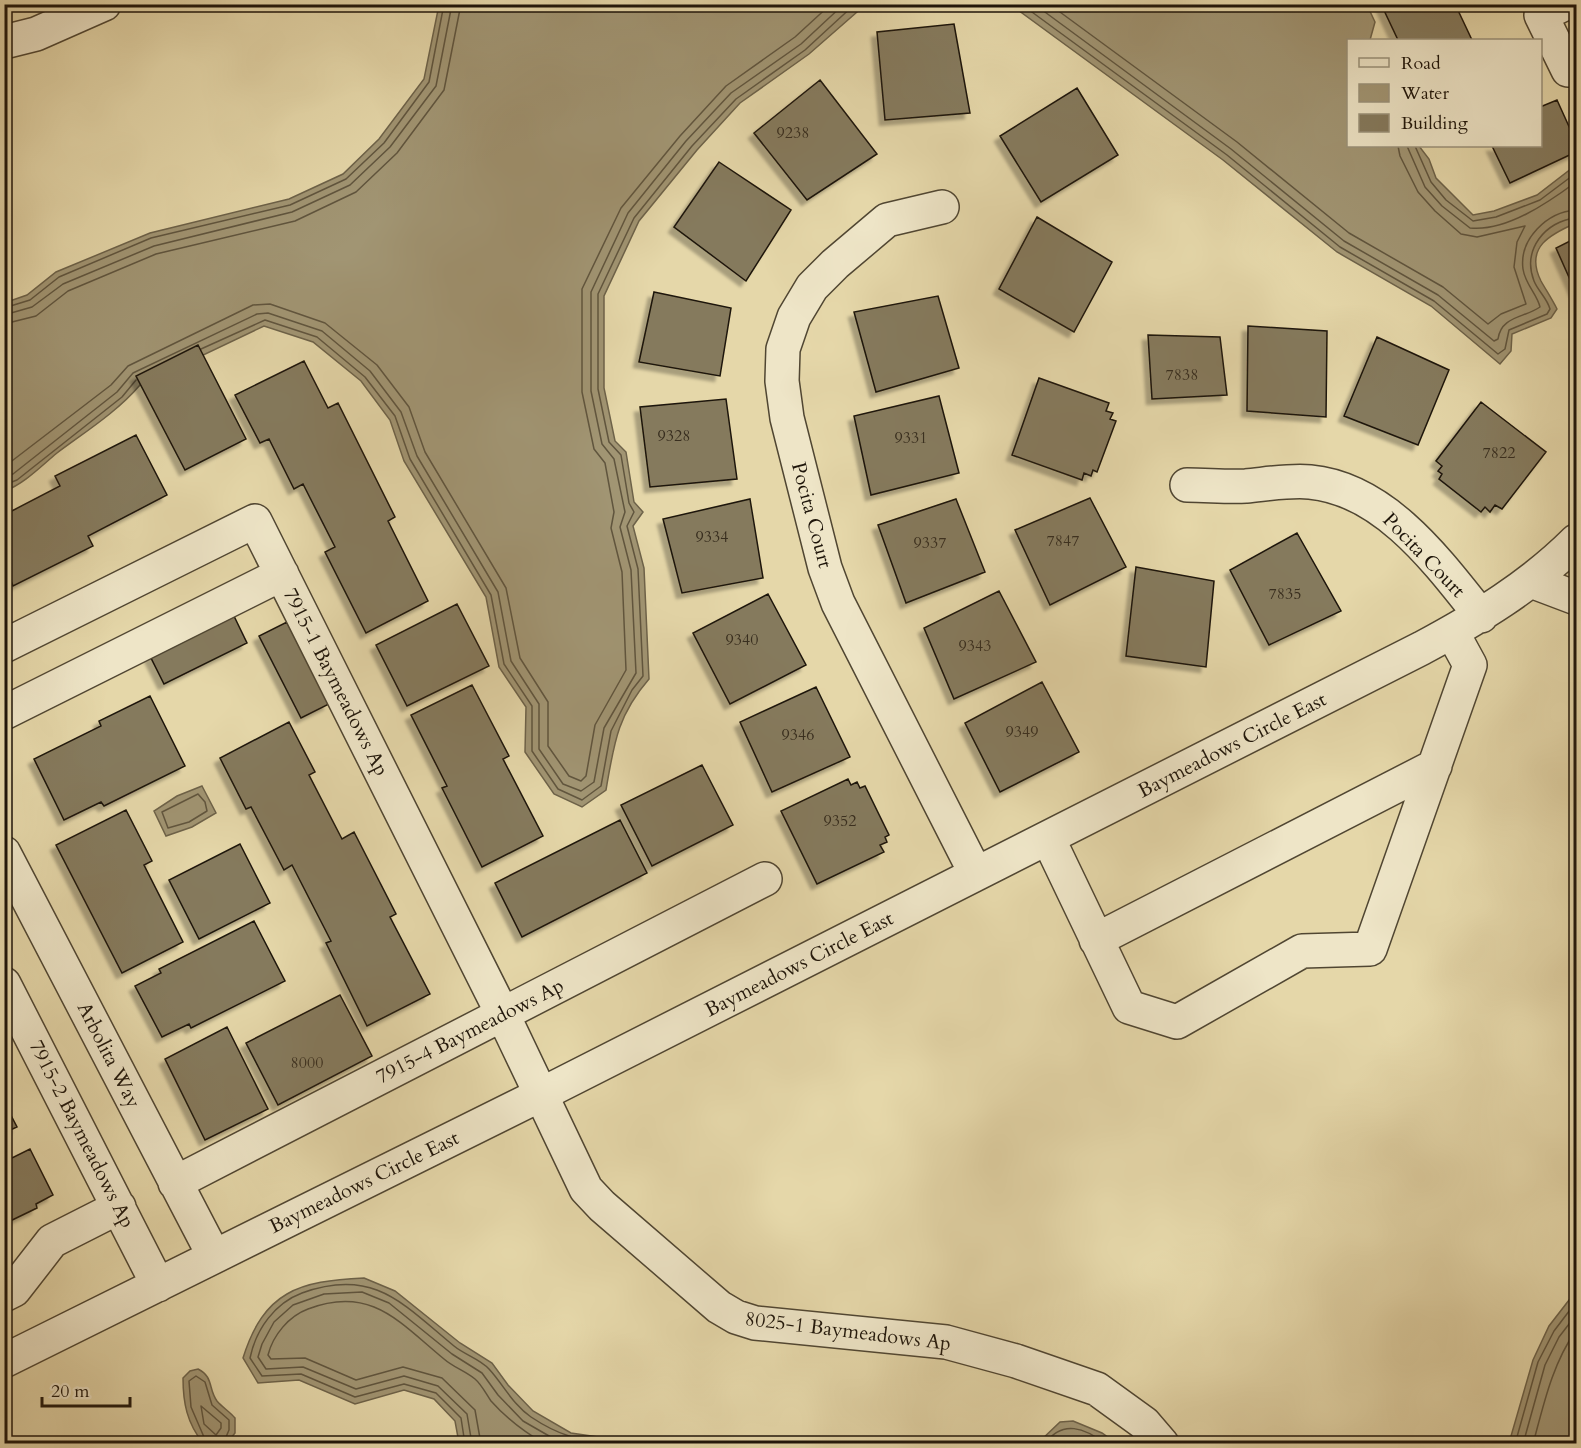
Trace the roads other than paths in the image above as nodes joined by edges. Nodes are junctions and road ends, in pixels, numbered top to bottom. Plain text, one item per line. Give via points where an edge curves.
1 (104, 4) edge
2 (1564, 4) edge
3 (4, 42) edge
4 (1576, 66) edge
5 (942, 207) dead end
6 (1187, 485) dead end
7 (1576, 541) edge
8 (282, 574) junction
9 (1531, 581) junction
10 (1576, 598) edge
11 (1481, 616) junction
12 (1452, 632) junction
13 (4, 645) edge
14 (4, 713) edge
15 (1434, 766) junction
16 (1048, 838) junction
17 (6, 861) edge
18 (976, 874) junction
19 (765, 879) dead end
20 (1096, 940) junction
21 (4, 984) edge
22 (503, 1015) junction
23 (542, 1094) junction
24 (175, 1183) junction
25 (119, 1207) junction
26 (214, 1256) junction
27 (158, 1285) junction
28 (4, 1296) edge
29 (4, 1361) edge
30 (1162, 1443) edge

1 - 3 street via 36,34
2 - 4 street via 1541,15 1568,70
5 - 18 street, Pocita Court via 887,220 812,287 794,317 783,349 782,381 787,418 838,603
6 - 11 street, Pocita Court via 1309,481 1360,497 1404,529
7 - 9 street, Baymeadows Circle East
8 - 13 street, 7915-1 Baymeadows Ap via 255,521
8 - 14 street
8 - 22 street, 7915-1 Baymeadows Ap
9 - 10 street
9 - 11 street, Baymeadows Circle East
11 - 12 street, Baymeadows Circle East
12 - 15 street via 1470,665
12 - 16 street, Baymeadows Circle East
15 - 20 street
15 - 20 street via 1370,949 1302,951 1177,1022 1129,1007
16 - 18 street, Baymeadows Circle East
16 - 20 street
17 - 24 street, Arbolita Way
18 - 23 street, Baymeadows Circle East
19 - 22 street, 7915-4 Baymeadows Ap
21 - 25 street, 7915-2 Baymeadows Ap
22 - 23 street, 7915-1 Baymeadows Ap
22 - 24 street, 7915-4 Baymeadows Ap
23 - 26 street, Baymeadows Circle East
23 - 30 street, 8025-1 Baymeadows Ap via 586,1189 710,1299 736,1317 755,1323 946,1342 1016,1361 1097,1389 1144,1423
24 - 26 street, Arbolita Way
25 - 27 street, 7915-2 Baymeadows Ap
25 - 28 street via 52,1241 14,1290
26 - 27 street, Baymeadows Circle East
27 - 29 street, Baymeadows Circle East

